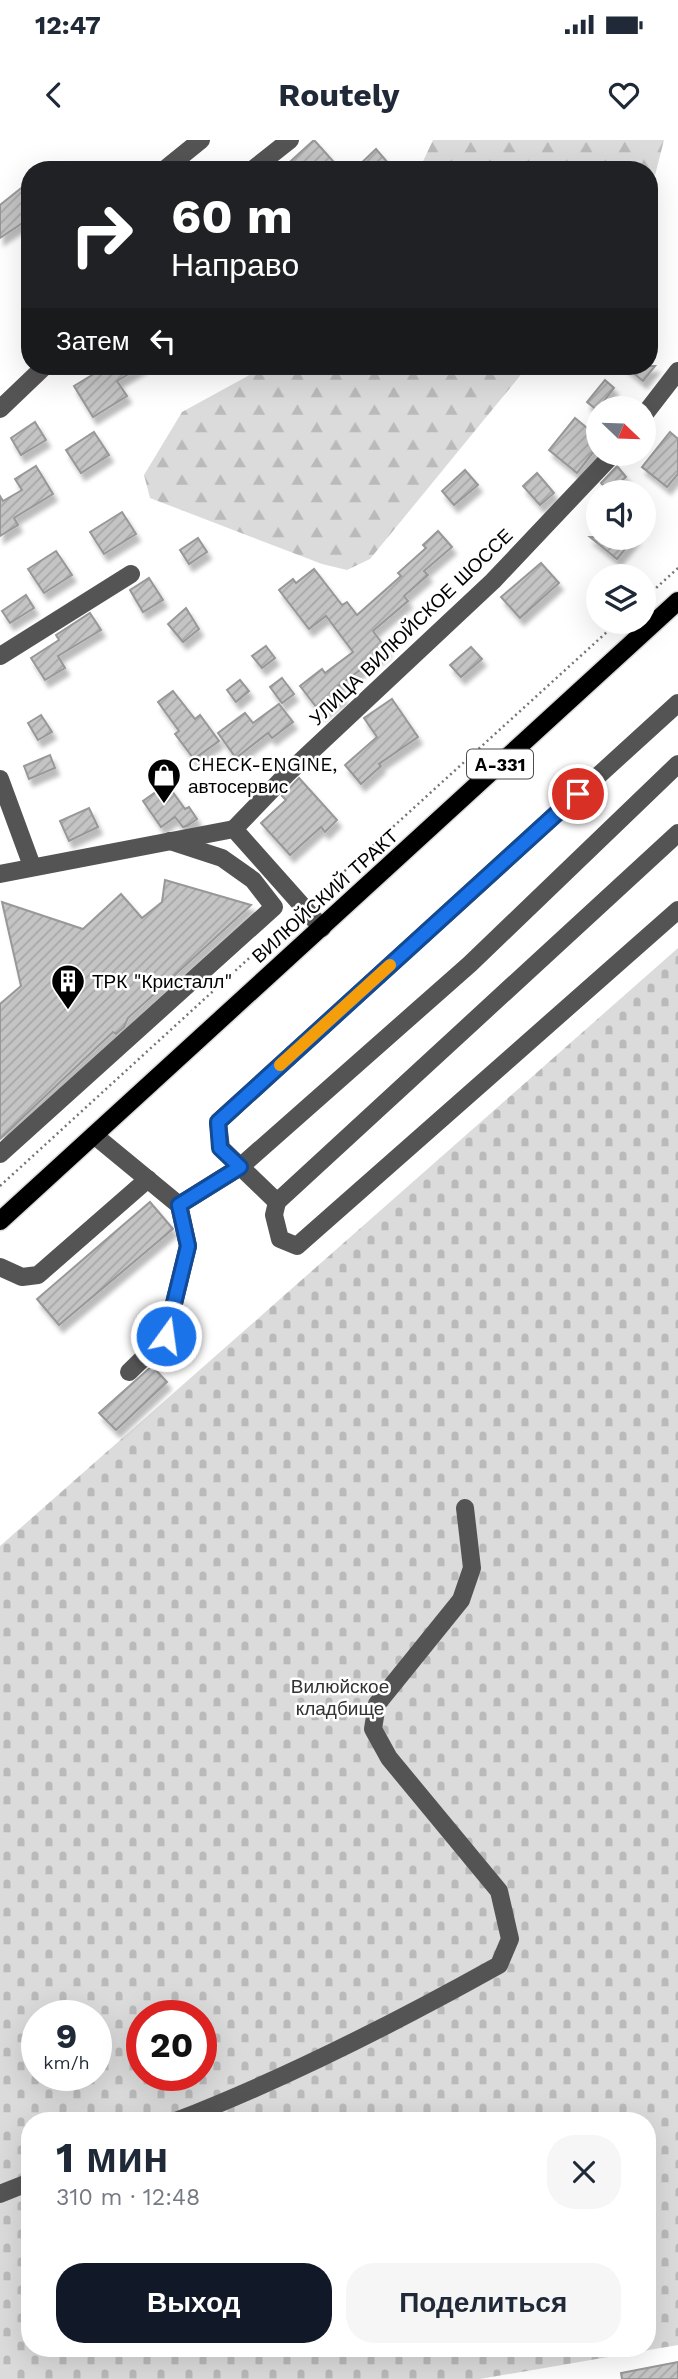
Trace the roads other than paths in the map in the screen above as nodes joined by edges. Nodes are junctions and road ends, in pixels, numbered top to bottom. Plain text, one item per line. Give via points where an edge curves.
1 (201, 140) edge
2 (290, 140) edge
3 (180, 147) edge
4 (263, 161) edge
5 (678, 371) edge
6 (36, 375) edge
7 (656, 399) edge
8 (0, 409) edge
9 (602, 466) edge
10 (131, 574) dead end
11 (678, 601) edge
12 (0, 656) edge
13 (678, 703) edge
14 (678, 764) edge
15 (0, 779) edge
16 (234, 829) junction
17 (678, 833) edge
18 (170, 841) junction
19 (33, 866) junction
20 (1, 875) edge
21 (678, 910) edge
22 (322, 928) junction
23 (94, 1135) junction
24 (0, 1154) edge
25 (240, 1167) junction
26 (148, 1179) junction
27 (277, 1202) junction
28 (179, 1205) junction
29 (0, 1221) edge
30 (0, 1267) edge
31 (129, 1372) dead end
32 (465, 1508) dead end
33 (200, 2112) edge
34 (21, 2186) edge
35 (0, 2194) edge

1 - 3 street
2 - 4 street
5 - 7 street
6 - 8 street
9 - 16 street, УЛИЦА ВИЛЮЙСКОЕ ШОССЕ via 493,581
10 - 12 street
11 - 22 main road, ВИЛЮЙСКИЙ ТРАКТ / А-331
13 - 25 street via 218,1122 220,1148
14 - 25 street via 470,964
15 - 19 street
16 - 18 street
16 - 22 street
17 - 27 street
18 - 19 street
18 - 24 street via 222,858 253,880 274,907
19 - 20 street
21 - 27 street via 297,1246 279,1239 274,1215
22 - 23 main road, ВИЛЮЙСКИЙ ТРАКТ / А-331
23 - 26 street
23 - 29 main road, ВИЛЮЙСКИЙ ТРАКТ / А-331
25 - 27 street
25 - 28 street
26 - 28 street
26 - 30 street via 38,1275 22,1277
28 - 31 street via 188,1246 166,1336
32 - 33 street via 472,1568 461,1600 377,1704 373,1729 389,1758 499,1891 510,1939 499,1965 352,2042
34 - 35 street

